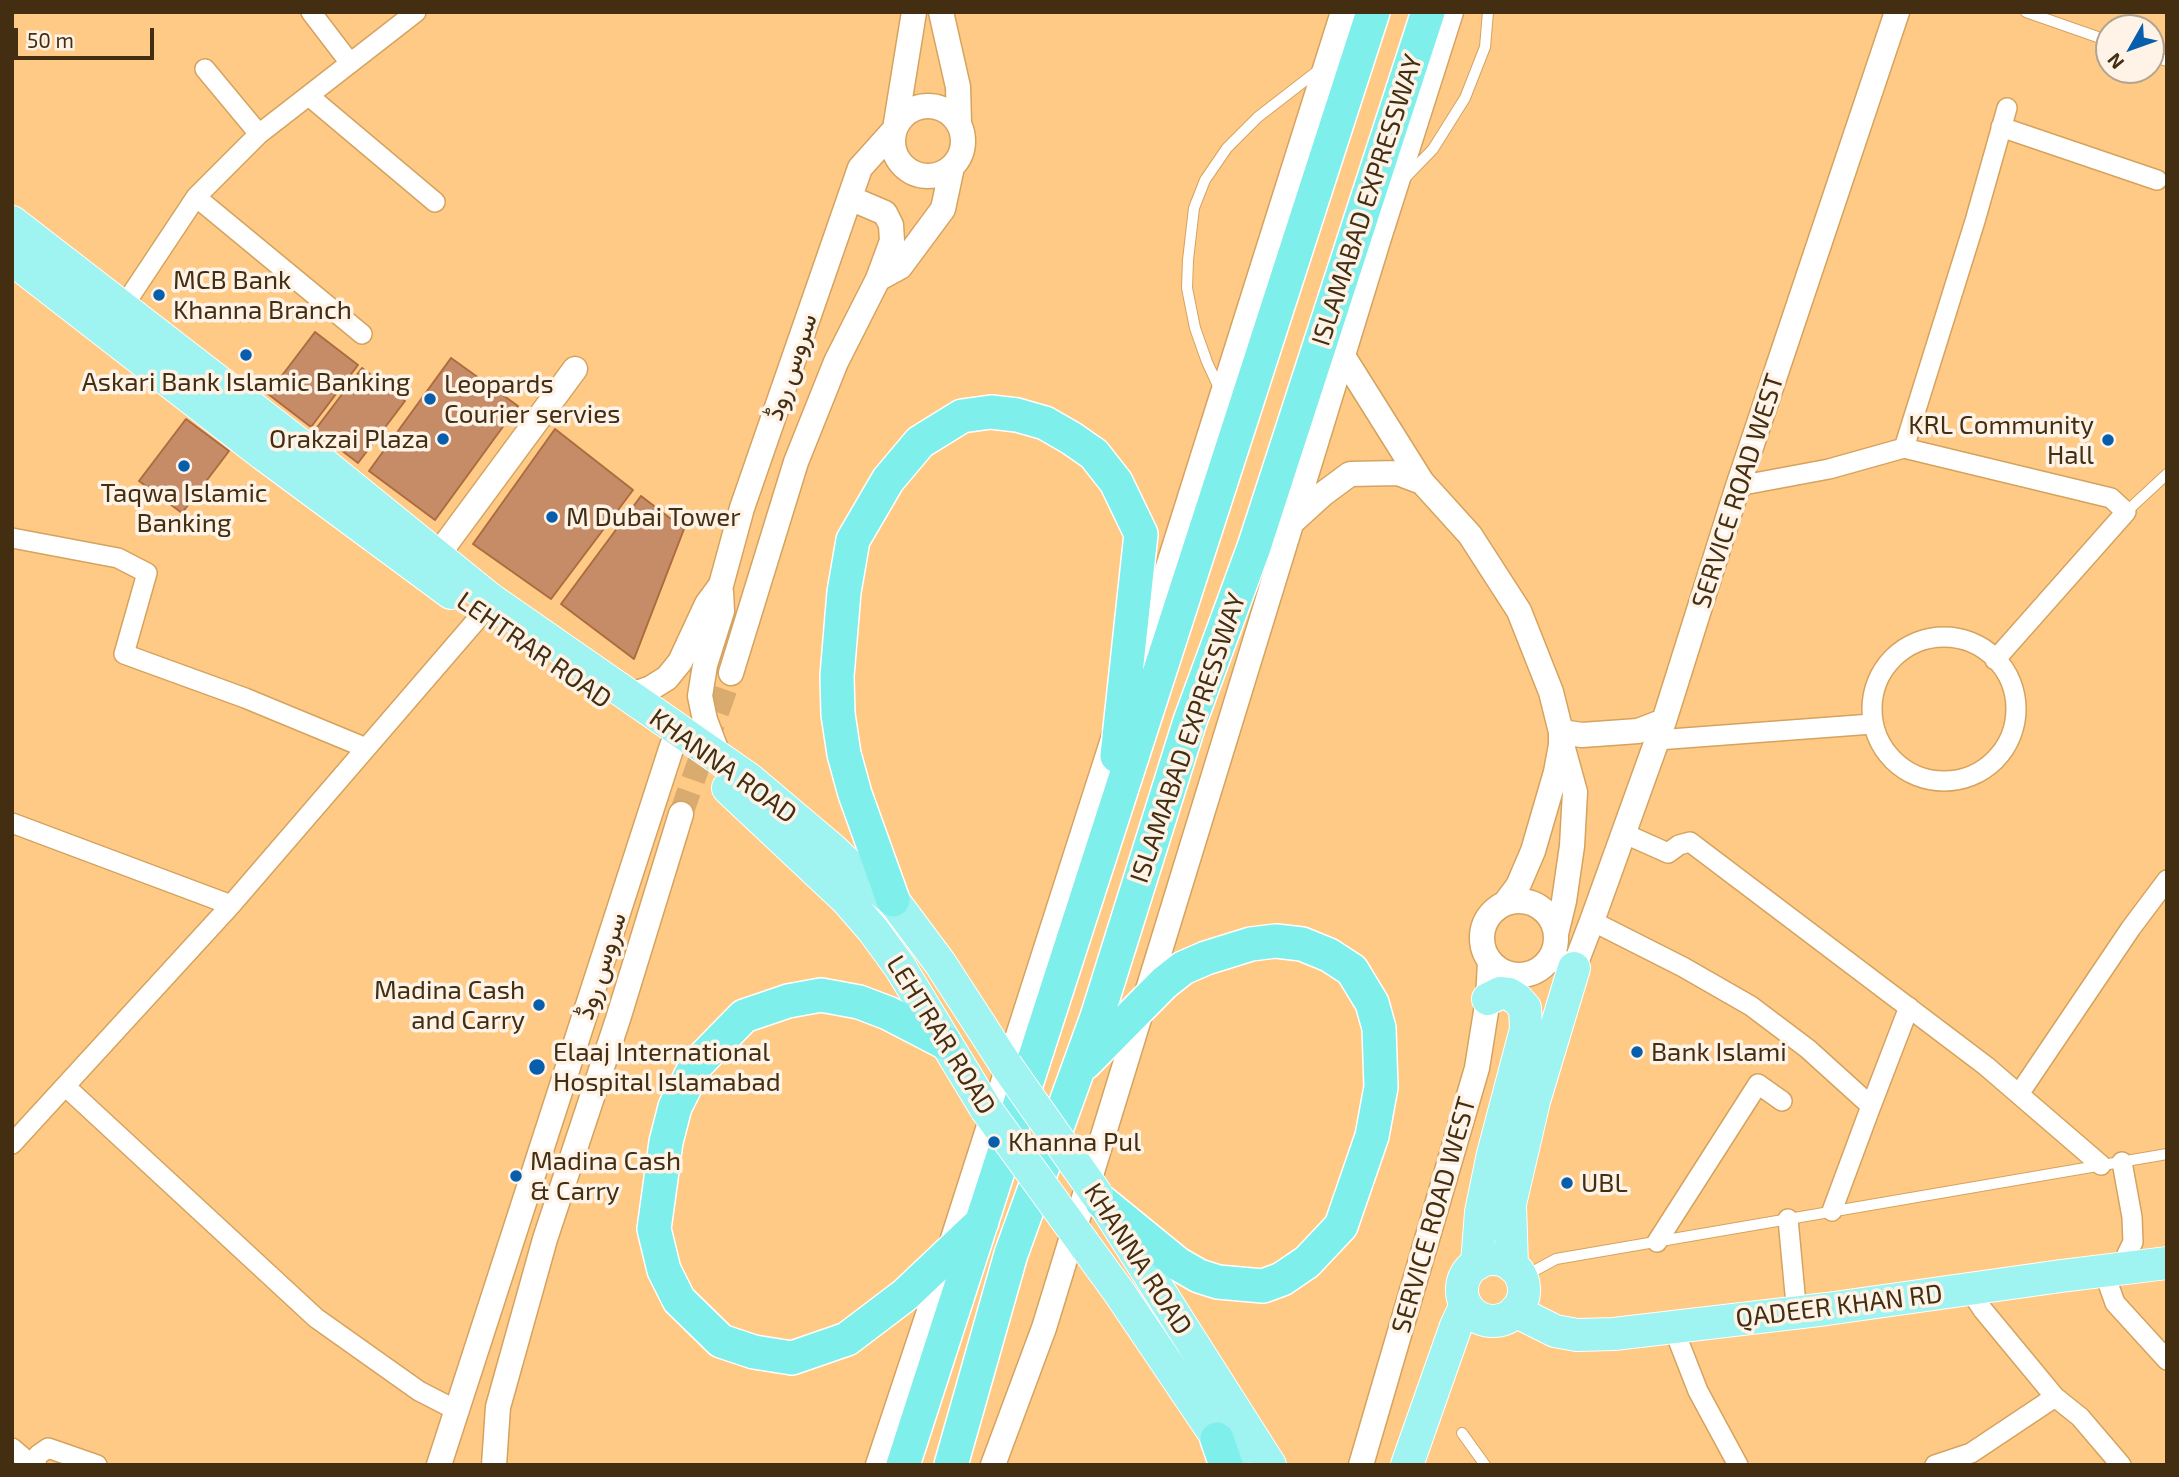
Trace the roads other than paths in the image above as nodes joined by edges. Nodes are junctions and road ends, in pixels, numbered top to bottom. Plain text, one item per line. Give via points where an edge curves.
1 (310, 12) edge
2 (416, 12) edge
3 (914, 12) edge
4 (941, 12) edge
5 (1343, 12) edge
6 (1373, 12) edge
7 (1428, 12) edge
8 (1451, 12) edge
9 (1488, 12) edge
10 (1897, 12) edge
11 (2026, 12) edge
12 (2095, 36) edge
13 (1327, 62) junction
14 (350, 63) junction
15 (205, 69) dead end
16 (309, 96) junction
17 (2007, 108) dead end
18 (959, 123) junction
19 (2001, 127) junction
20 (895, 129) junction
21 (259, 134) junction
22 (952, 167) junction
23 (2157, 180) dead end
24 (1395, 189) junction
25 (196, 197) junction
26 (850, 198) junction
27 (435, 202) dead end
28 (12, 222) edge
29 (12, 259) edge
30 (878, 279) junction
31 (123, 307) junction
32 (362, 334) dead end
33 (1343, 356) junction
34 (576, 369) dead end
35 (1222, 395) junction
36 (1904, 448) junction
37 (2167, 474) edge
38 (1422, 482) junction
39 (1738, 486) junction
40 (2126, 512) junction
41 (1291, 523) junction
42 (12, 538) edge
43 (437, 556) junction
44 (721, 584) junction
45 (481, 615) junction
46 (1995, 660) junction
47 (731, 673) tunnel mouth
48 (628, 696) junction
49 (1124, 707) junction
50 (1872, 724) junction
51 (1653, 731) junction
52 (1568, 738) junction
53 (672, 746) junction
54 (366, 748) junction
55 (719, 757) junction
56 (681, 814) tunnel mouth
57 (12, 823) edge
58 (1623, 832) junction
59 (1108, 835) junction
60 (2167, 880) edge
61 (893, 900) junction
62 (1506, 902) junction
63 (231, 905) junction
64 (1592, 921) junction
65 (1561, 953) junction
66 (1490, 962) junction
67 (1488, 999) junction
68 (1143, 1005) junction
69 (1909, 1007) junction
70 (944, 1042) junction
71 (1077, 1071) junction
72 (65, 1086) junction
73 (2019, 1094) junction
74 (1782, 1101) dead end
75 (1871, 1106) junction
76 (12, 1144) edge
77 (2167, 1154) edge
78 (2122, 1162) junction
79 (2101, 1165) junction
80 (1100, 1198) junction
81 (1832, 1211) junction
82 (1788, 1219) junction
83 (982, 1222) junction
84 (1657, 1242) junction
85 (1084, 1244) joint
86 (2167, 1249) edge
87 (949, 1251) junction
88 (2115, 1263) junction
89 (1477, 1264) junction
90 (2167, 1264) edge
91 (1969, 1289) junction
92 (1795, 1294) junction
93 (1505, 1297) junction
94 (1674, 1327) junction
95 (2167, 1360) edge
96 (2055, 1397) junction
97 (457, 1410) junction
98 (1462, 1433) dead end
99 (12, 1447) edge
100 (1226, 1456) edge
101 (1977, 1459) edge
102 (33, 1465) edge
103 (97, 1465) edge
104 (439, 1465) edge
105 (494, 1465) edge
106 (878, 1465) edge
107 (903, 1465) edge
108 (951, 1465) edge
109 (993, 1465) edge
110 (1270, 1465) edge
111 (1361, 1465) edge
112 (1406, 1465) edge
113 (1421, 1465) edge
114 (1485, 1465) edge
115 (1738, 1465) edge
116 (1935, 1465) edge
117 (2122, 1465) edge

1 - 14 street
2 - 14 street
3 - 20 street
4 - 18 street via 958,87
5 - 13 street
6 - 59 highway, ISLAMABAD EXPRESSWAY
7 - 71 highway, ISLAMABAD EXPRESSWAY
8 - 24 street
9 - 24 lane via 1485,47 1465,98 1433,149
10 - 39 street, SERVICE ROAD WEST
11 - 12 lane
13 - 35 street
13 - 35 lane via 1227,148 1205,180 1194,208 1187,288 1195,328
14 - 16 street
15 - 21 street
16 - 21 street
16 - 27 street
17 - 19 street
18 - 20 street via 948,111 917,107 903,116
18 - 22 street via 964,138
19 - 23 street
19 - 36 street
20 - 22 street via 893,145 909,170 923,176
20 - 26 street, سروس روڈ via 860,168
21 - 25 street
22 - 30 street via 943,209 900,267
24 - 33 street
25 - 31 street
25 - 32 street
26 - 30 street via 885,213 891,225 892,241
26 - 44 street, سروس روڈ via 742,508
28 - 31 main road, KHANNA ROAD
29 - 45 main road, LEHTRAR ROAD via 263,454
30 - 47 street via 836,362 796,462
31 - 43 main road, KHANNA ROAD
33 - 38 street
33 - 41 street
34 - 43 street
35 - 49 street
36 - 39 street via 1829,469
36 - 40 street via 2111,498
37 - 40 lane
38 - 41 street via 1398,472 1350,474
38 - 52 street via 1470,535 1519,611
39 - 51 street, SERVICE ROAD WEST
40 - 46 street
41 - 68 street
42 - 54 street via 118,558 147,573 124,654
43 - 48 main road, KHANNA ROAD
44 - 48 street, سروس روڈ via 667,678
44 - 55 street via 722,611 700,696
45 - 53 main road, LEHTRAR ROAD
45 - 54 street
46 - 50 street via 1984,648 1958,637 1929,637 1903,648 1883,668 1872,695
46 - 50 street via 2004,668 2016,695 2016,723 2005,749 1985,770 1959,781 1930,781 1904,770 1890,757
48 - 55 main road, KHANNA ROAD
49 - 59 highway
49 - 61 highway via 1142,534 1116,482 1094,454 1071,438 1017,415 962,416 920,442 888,480 853,540 837,676 844,754
49 - 87 street
50 - 51 street
51 - 52 street
51 - 58 street, SERVICE ROAD WEST
52 - 62 street via 1533,851
52 - 65 street via 1575,792
53 - 70 main road, LEHTRAR ROAD via 738,796 846,900 900,967
53 - 97 street, سروس روڈ
54 - 63 street
55 - 61 main road, KHANNA ROAD
56 - 105 street via 545,1239 498,1407
57 - 63 street
58 - 64 street, SERVICE ROAD WEST
58 - 69 street via 1668,853 1690,842
59 - 83 highway, ISLAMABAD EXPRESSWAY
60 - 73 street
61 - 80 main road, KHANNA ROAD, bridge
62 - 65 street via 1539,906 1553,923
62 - 66 street via 1488,917 1483,928 1481,940
63 - 72 street
64 - 65 street, SERVICE ROAD WEST
64 - 75 street via 1751,1006
65 - 66 street via 1522,975 1510,974
65 - 93 main road via 1510,1204
66 - 67 street, SERVICE ROAD WEST
67 - 89 main road via 1500,993 1517,999 1525,1008 1526,1029 1493,1154 1481,1212
67 - 111 street, SERVICE ROAD WEST via 1477,1069
68 - 71 highway
68 - 80 highway via 1183,968 1251,944 1302,944 1329,955 1352,970 1372,1003 1379,1028 1381,1087 1372,1136 1340,1226 1307,1262 1263,1286 1199,1276 1178,1264
68 - 109 street via 1044,1328
69 - 73 street
69 - 75 street
70 - 85 main road, LEHTRAR ROAD, bridge via 986,1109
70 - 87 highway via 888,1013 821,995 788,1000 744,1016 696,1065 675,1107 654,1229 664,1270 679,1300 721,1341 792,1359 847,1339 905,1294
71 - 108 highway, ISLAMABAD EXPRESSWAY via 1011,1254
72 - 76 street
72 - 97 street via 316,1318 419,1391
73 - 79 street
74 - 84 street via 1758,1084
75 - 81 street
77 - 78 lane
78 - 79 lane
78 - 88 street via 2133,1242
79 - 81 lane
80 - 110 main road, KHANNA ROAD
81 - 82 lane
82 - 84 lane
82 - 92 street
83 - 87 highway
83 - 107 highway, ISLAMABAD EXPRESSWAY
84 - 93 lane via 1556,1259
85 - 100 main road, KHANNA ROAD
86 - 88 main road, QADEER KHAN RD
87 - 106 street
88 - 90 main road, QADEER KHAN RD
88 - 91 main road, QADEER KHAN RD
88 - 92 main road, QADEER KHAN RD
88 - 95 street via 2115,1303
89 - 93 main road via 1495,1259
89 - 93 main road via 1462,1287
91 - 94 main road, QADEER KHAN RD
91 - 96 street
92 - 93 main road, QADEER KHAN RD via 1609,1318 1572,1316
93 - 94 main road, QADEER KHAN RD via 1555,1331 1577,1335
93 - 112 main road via 1456,1326
93 - 113 main road via 1462,1352
94 - 115 street via 1698,1391
96 - 101 street
96 - 117 street via 2080,1417
97 - 104 street, سروس روڈ
98 - 114 lane
99 - 102 street
101 - 116 street
102 - 103 street via 48,1448

